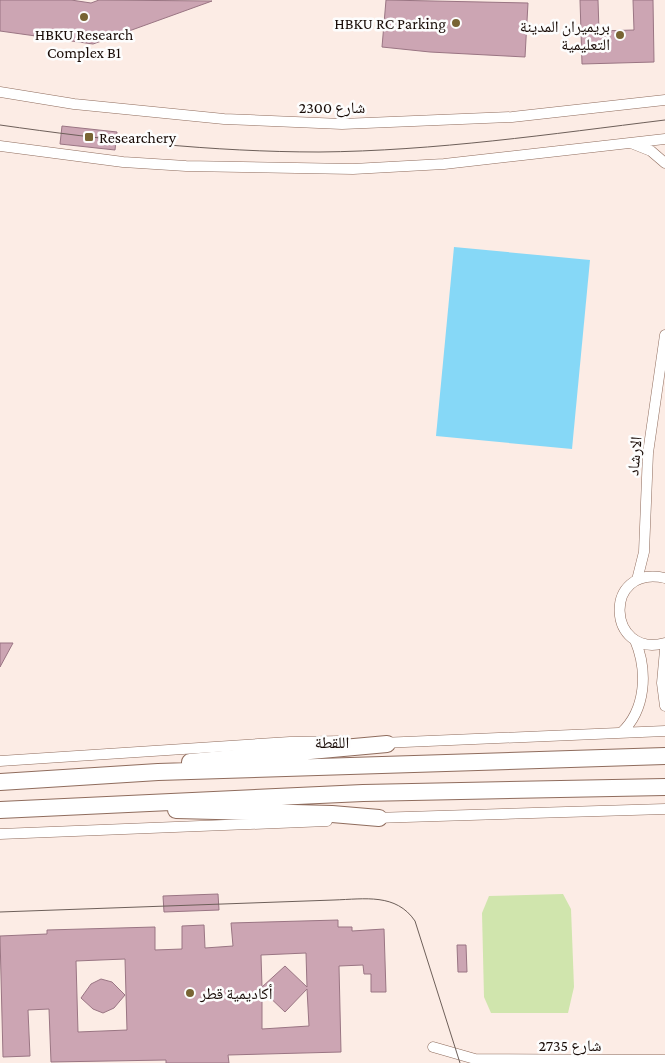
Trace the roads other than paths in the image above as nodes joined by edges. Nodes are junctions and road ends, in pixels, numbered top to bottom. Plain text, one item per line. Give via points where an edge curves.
1 (0, 92) edge
2 (665, 100) edge
3 (665, 139) edge
4 (626, 142) junction
5 (0, 146) edge
6 (665, 163) edge
7 (665, 335) edge
8 (665, 578) edge
9 (636, 580) junction
10 (635, 640) junction
11 (665, 643) edge
12 (665, 650) edge
13 (665, 706) edge
14 (665, 731) edge
15 (620, 733) junction
16 (387, 744) junction
17 (665, 756) edge
18 (0, 761) edge
19 (158, 772) junction
20 (0, 782) edge
21 (665, 787) edge
22 (71, 806) junction
23 (665, 809) edge
24 (0, 810) edge
25 (379, 818) junction
26 (0, 834) edge
27 (433, 1047) dead end
28 (475, 1059) junction
29 (665, 1060) edge
30 (462, 1063) edge

1 - 2 street, شارع 2300 via 74,104 224,119 342,124 512,117
3 - 4 street
4 - 5 street via 444,164 353,169 132,163
4 - 6 street via 650,151
7 - 9 street, الارشاد via 648,453 644,552
8 - 9 street via 646,576
9 - 10 street via 622,594 618,614 624,629
10 - 11 street via 650,645
10 - 15 street via 642,664 641,701 634,719
12 - 13 street via 662,683
14 - 15 street, اللقطة
15 - 16 street, اللقطة
16 - 18 street, اللقطة via 290,742
16 - 19 main road via 204,760
17 - 19 main road, اللقطة
19 - 20 main road, اللقطة
21 - 22 main road via 363,793
22 - 24 main road
22 - 25 main road
23 - 25 street
25 - 26 street
27 - 28 street, شارع 2735
28 - 29 street, شارع 2735
28 - 30 street, شارع 2735

